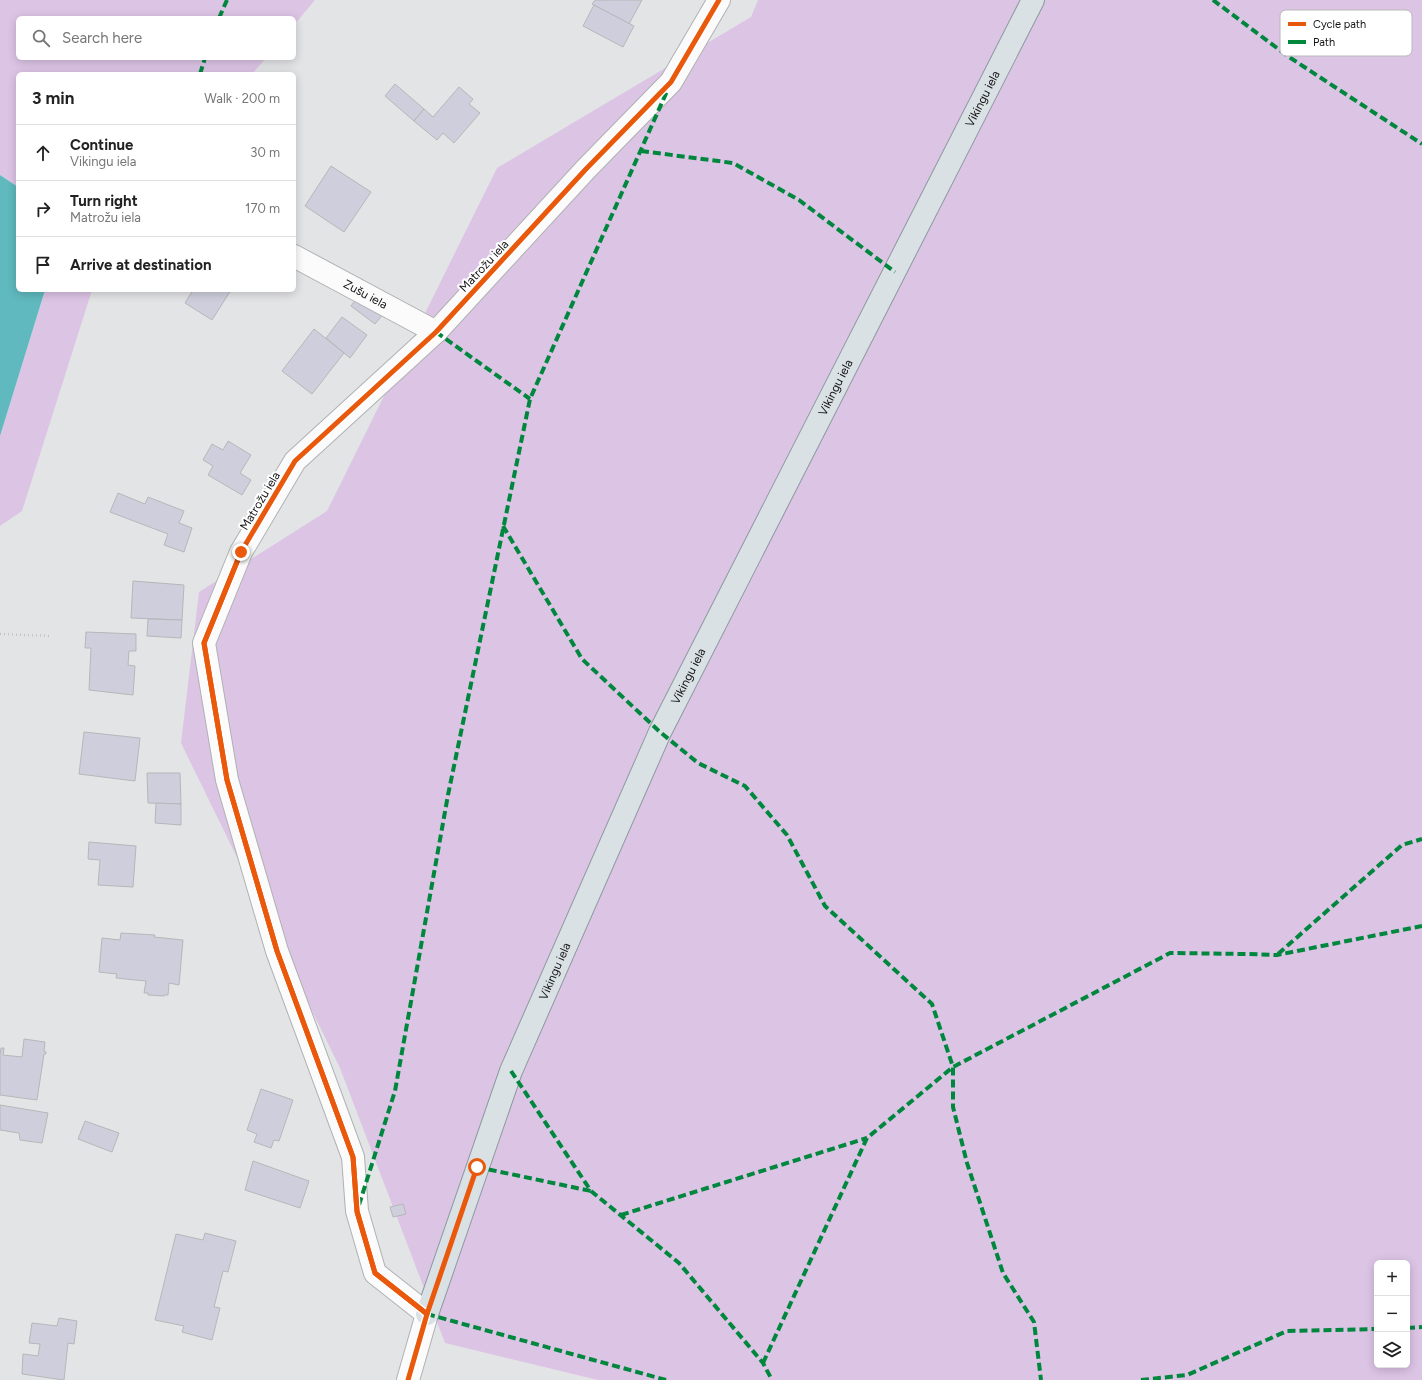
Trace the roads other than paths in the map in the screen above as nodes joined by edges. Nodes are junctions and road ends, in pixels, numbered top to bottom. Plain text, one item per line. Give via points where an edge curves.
1 (719, 0) edge
2 (1033, 0) edge
3 (296, 257) edge
4 (436, 332) junction
5 (427, 1314) junction
6 (408, 1380) edge

1 - 4 street, Matrožu iela via 671,82 586,169
2 - 5 main road, Vikingu iela via 660,732 511,1071
3 - 4 street, Zušu iela
4 - 5 street, Matrožu iela via 295,461 241,552 204,643 227,780 277,951 353,1157 357,1212 375,1273
5 - 6 street, Vikingu iela

